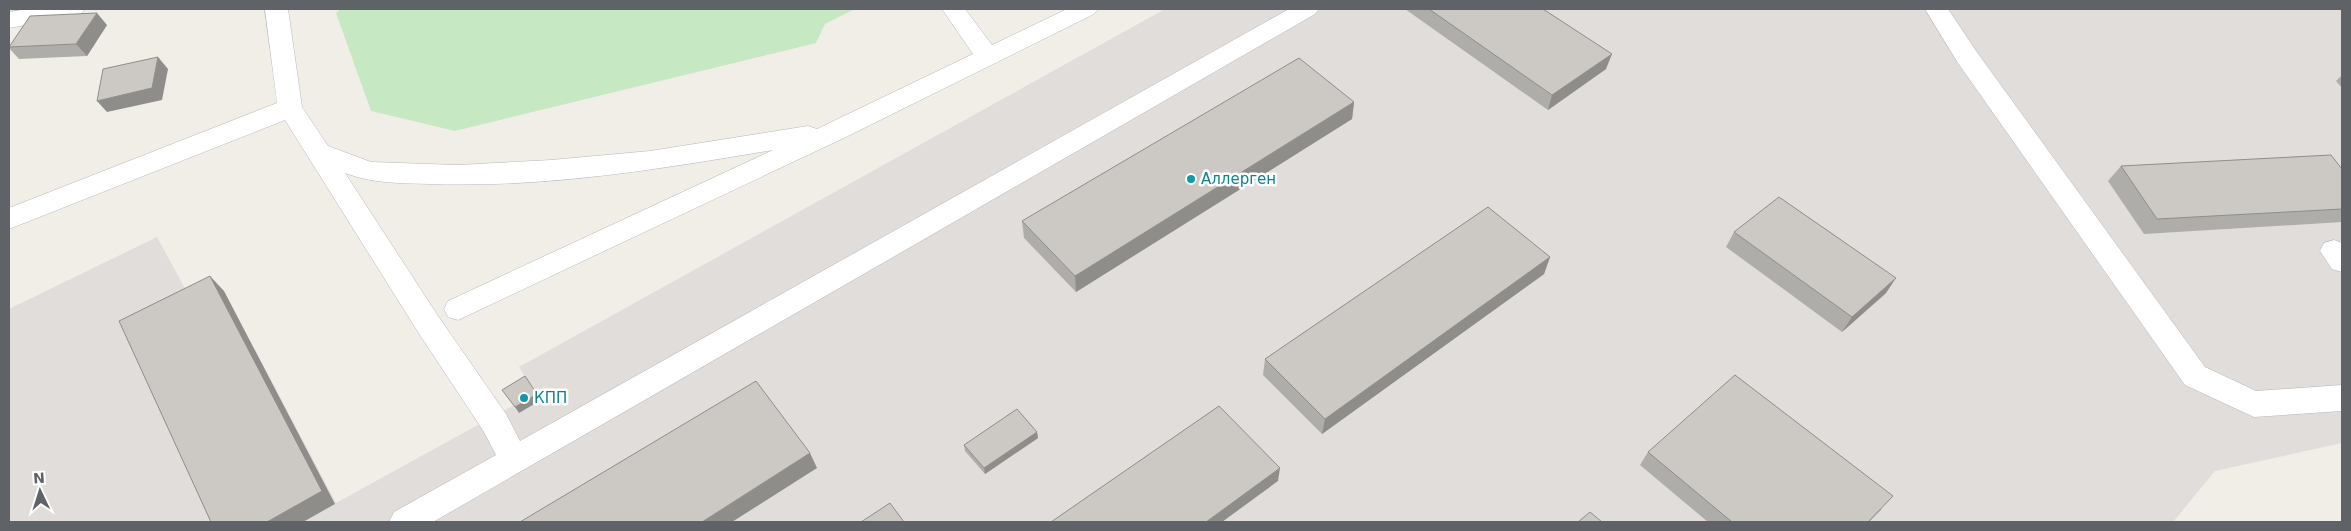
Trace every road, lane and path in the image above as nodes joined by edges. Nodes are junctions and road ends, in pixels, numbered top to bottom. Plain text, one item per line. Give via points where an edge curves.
1 (73, 9) edge
2 (276, 9) edge
3 (953, 9) edge
4 (1086, 9) edge
5 (1307, 9) edge
6 (1936, 9) edge
7 (9, 20) edge
8 (988, 57) junction
9 (290, 108) junction
10 (839, 130) junction
11 (319, 153) junction
12 (9, 219) edge
13 (458, 309) dead end
14 (2342, 398) edge
15 (514, 460) junction
16 (405, 522) edge

1 - 7 street
2 - 9 street
3 - 8 street
4 - 8 street
5 - 15 street
6 - 14 street via 2194,376 2254,404
8 - 10 street
9 - 11 street
9 - 12 street
10 - 11 street via 650,161 458,175 369,172
10 - 13 street
11 - 15 street via 495,423
15 - 16 street

